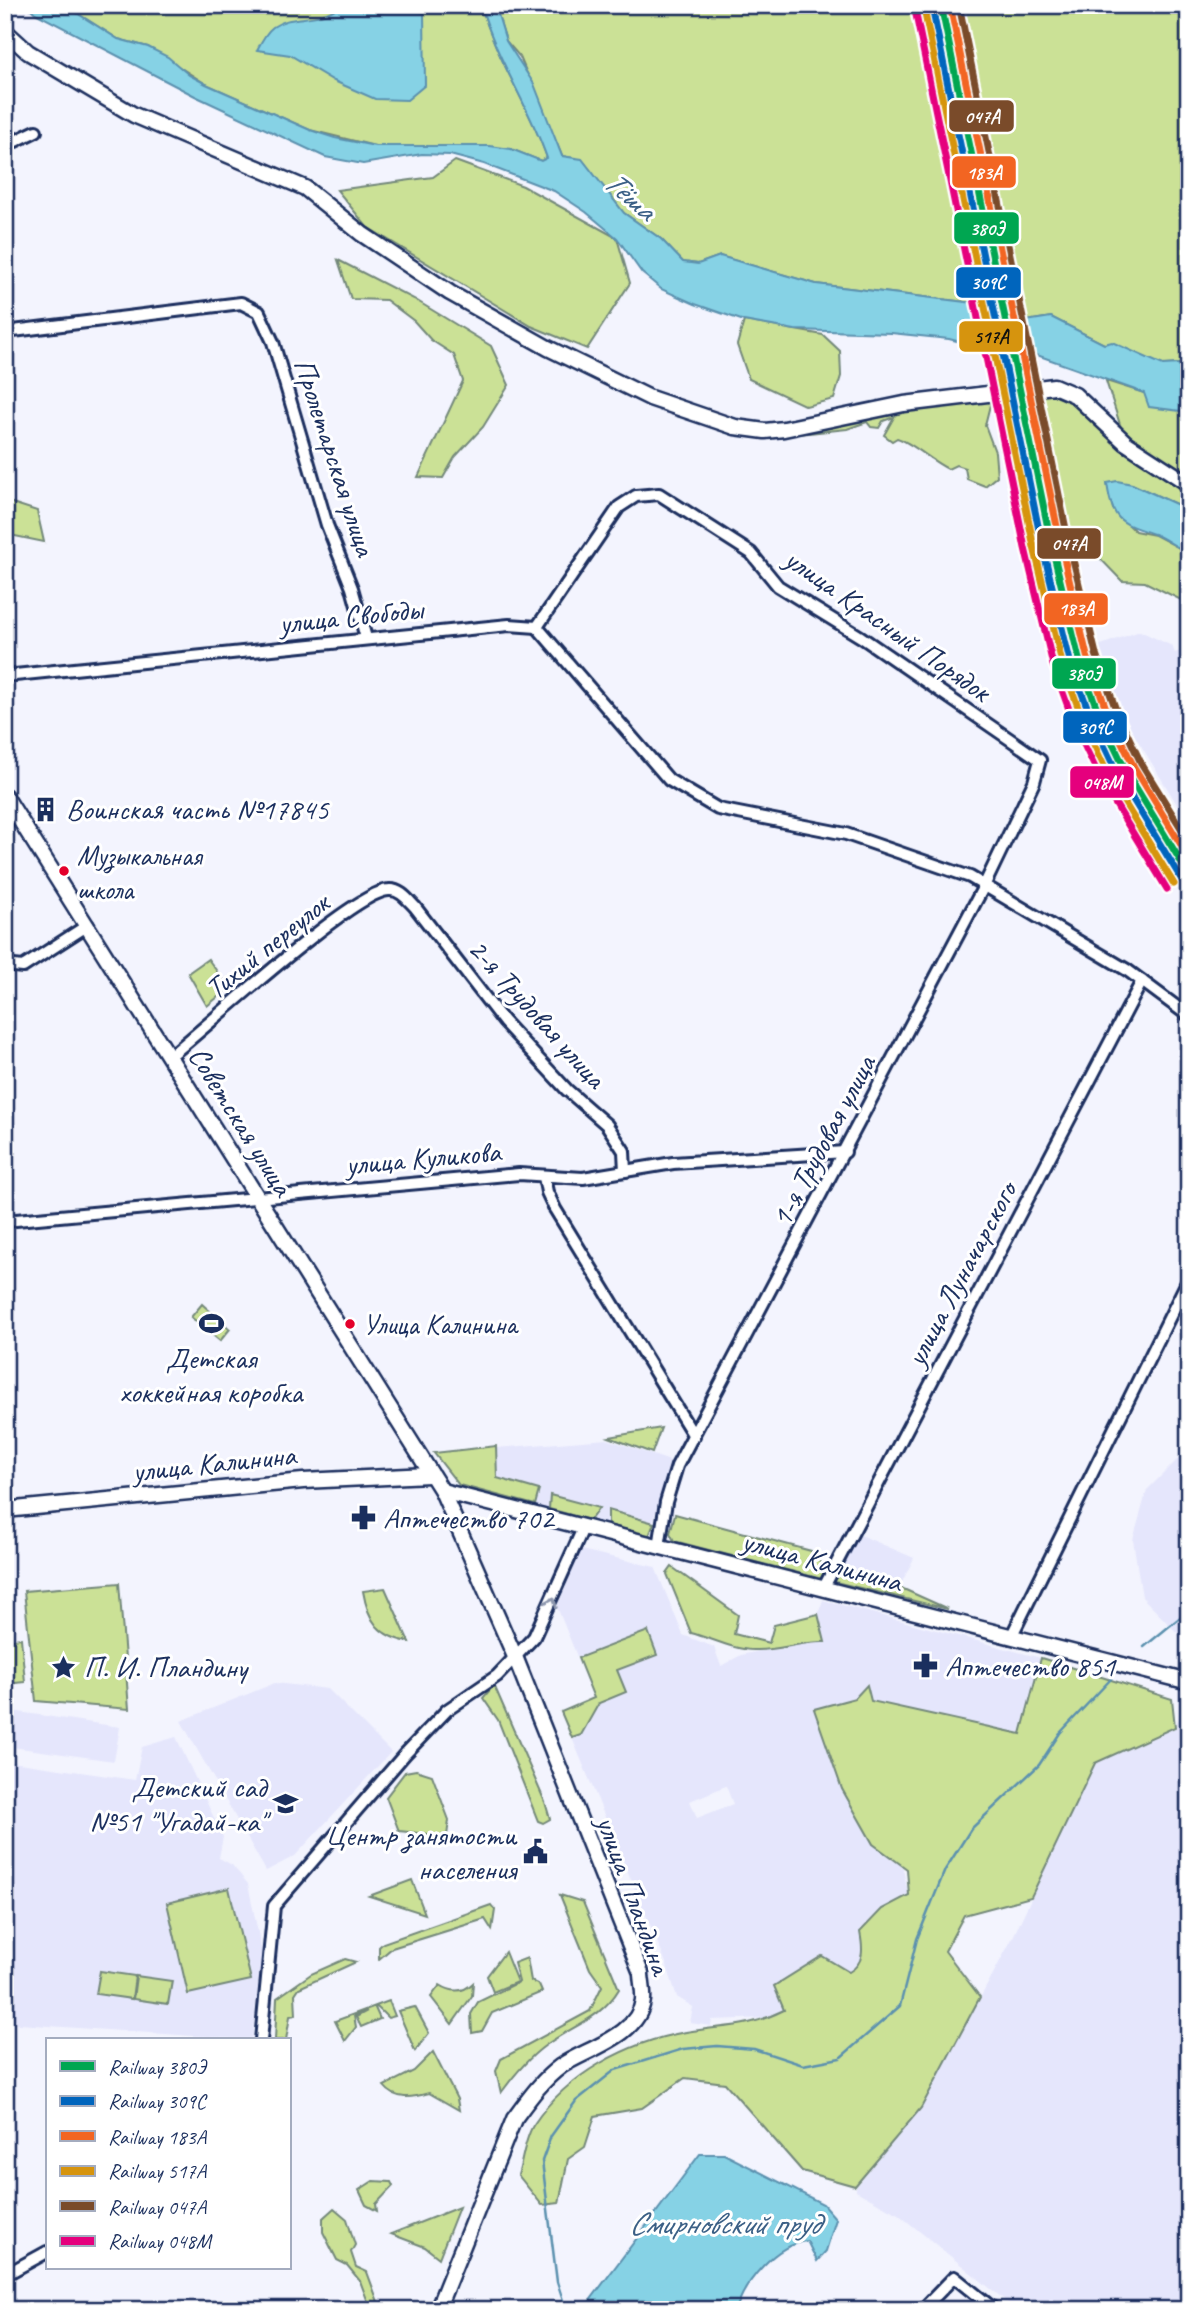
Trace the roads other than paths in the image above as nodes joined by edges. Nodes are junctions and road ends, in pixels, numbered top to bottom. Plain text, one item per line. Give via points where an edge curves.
1 (5, 31) edge
2 (36, 131) dead end
3 (5, 146) edge
4 (5, 332) edge
5 (1189, 484) edge
6 (537, 627) junction
7 (366, 638) junction
8 (5, 676) edge
9 (1040, 760) joint
10 (5, 796) edge
11 (984, 886) junction
12 (400, 893) joint
13 (88, 925) junction
14 (5, 965) edge
15 (1142, 981) junction
16 (1189, 1016) edge
17 (170, 1056) junction
18 (845, 1152) junction
19 (625, 1171) junction
20 (544, 1177) junction
21 (258, 1198) junction
22 (5, 1221) edge
23 (1189, 1278) edge
24 (694, 1436) junction
25 (429, 1475) junction
26 (442, 1491) junction
27 (5, 1510) edge
28 (584, 1526) junction
29 (659, 1547) junction
30 (823, 1589) junction
31 (1011, 1637) junction
32 (516, 1659) junction
33 (1189, 1682) edge
34 (261, 2038) edge
35 (46, 2253) edge
36 (5, 2276) edge
37 (437, 2310) edge
38 (922, 2310) edge
39 (995, 2310) edge

1 - 5 street via 28,52 134,116 305,188 362,234 450,293 548,348 662,402 735,427 765,431 904,404 1054,386 1075,395 1126,443
2 - 3 street
4 - 7 street, Пролетарская улица via 242,303 259,312 273,342
6 - 7 street, улица Свободы via 509,625
6 - 9 street, улица Красный Порядок via 619,507 636,496 659,494 751,553 778,586 862,637
6 - 11 street via 669,780 718,809 846,834
7 - 8 street, улица Свободы
9 - 11 street, 1-я Трудовая улица
10 - 13 street, Советская улица
11 - 15 street
11 - 18 street, 1-я Трудовая улица
12 - 17 street, Тихий переулок via 390,889 371,896 333,921
12 - 19 street, 2-я Трудовая улица via 505,1022 567,1090 607,1125 624,1151
13 - 14 street via 23,967
13 - 17 street, Советская улица
15 - 16 street
15 - 30 street, улица Луначарского
17 - 21 street, Советская улица
18 - 19 street, улица Куликова via 673,1163
18 - 24 street, 1-я Трудовая улица
19 - 20 street, улица Куликова via 583,1178
20 - 21 street, улица Куликова via 519,1174
20 - 24 street via 555,1209
21 - 22 street, улица Куликова
21 - 25 street, Советская улица
23 - 31 street
24 - 29 street, 1-я Трудовая улица via 677,1466
25 - 26 street, Советская улица
25 - 27 street, улица Калинина via 303,1481
26 - 28 street, улица Калинина
26 - 32 street, улица Пландина
28 - 29 street, улица Калинина
32 -> 28 street via 544,1620
29 - 30 street, улица Калинина
30 - 31 street, улица Калинина
31 - 33 street, улица Калинина
32 - 34 street via 447,1710 274,1906
32 - 37 street, улица Пландина via 640,1973 643,1999 636,2020 560,2067 533,2092 514,2119
35 - 36 street
38 - 39 street via 954,2277

